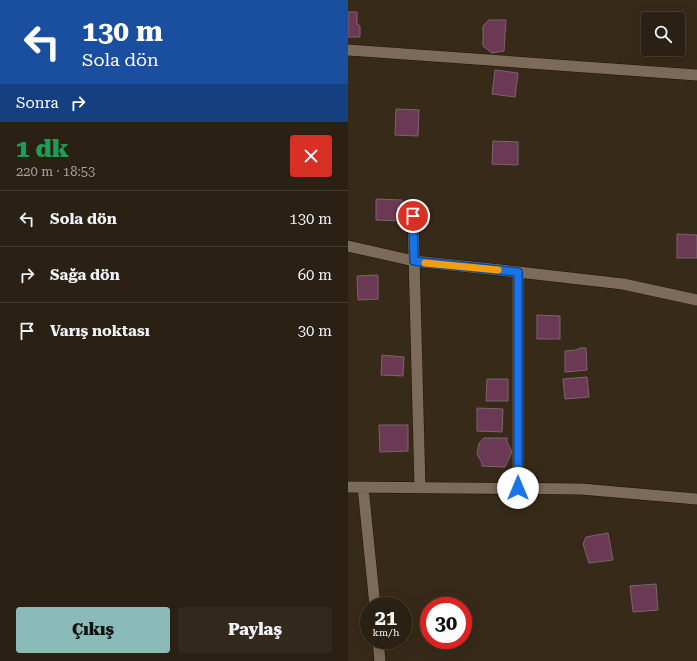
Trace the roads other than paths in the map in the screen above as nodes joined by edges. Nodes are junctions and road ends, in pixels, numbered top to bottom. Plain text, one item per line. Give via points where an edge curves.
1 (348, 50) edge
2 (697, 75) edge
3 (413, 216) dead end
4 (348, 246) edge
5 (414, 261) junction
6 (518, 272) junction
7 (697, 300) edge
8 (348, 487) edge
9 (363, 487) junction
10 (420, 488) junction
11 (518, 488) junction
12 (697, 499) edge
13 (373, 597) edge
14 (379, 649) edge
15 (380, 661) edge

1 - 2 street
3 - 5 street
4 - 5 street
5 - 6 street
5 - 10 street
6 - 7 street via 623,284
6 - 11 street
8 - 9 street
9 - 10 street
9 - 13 street
10 - 11 street
11 - 12 street via 581,489
14 - 15 street

